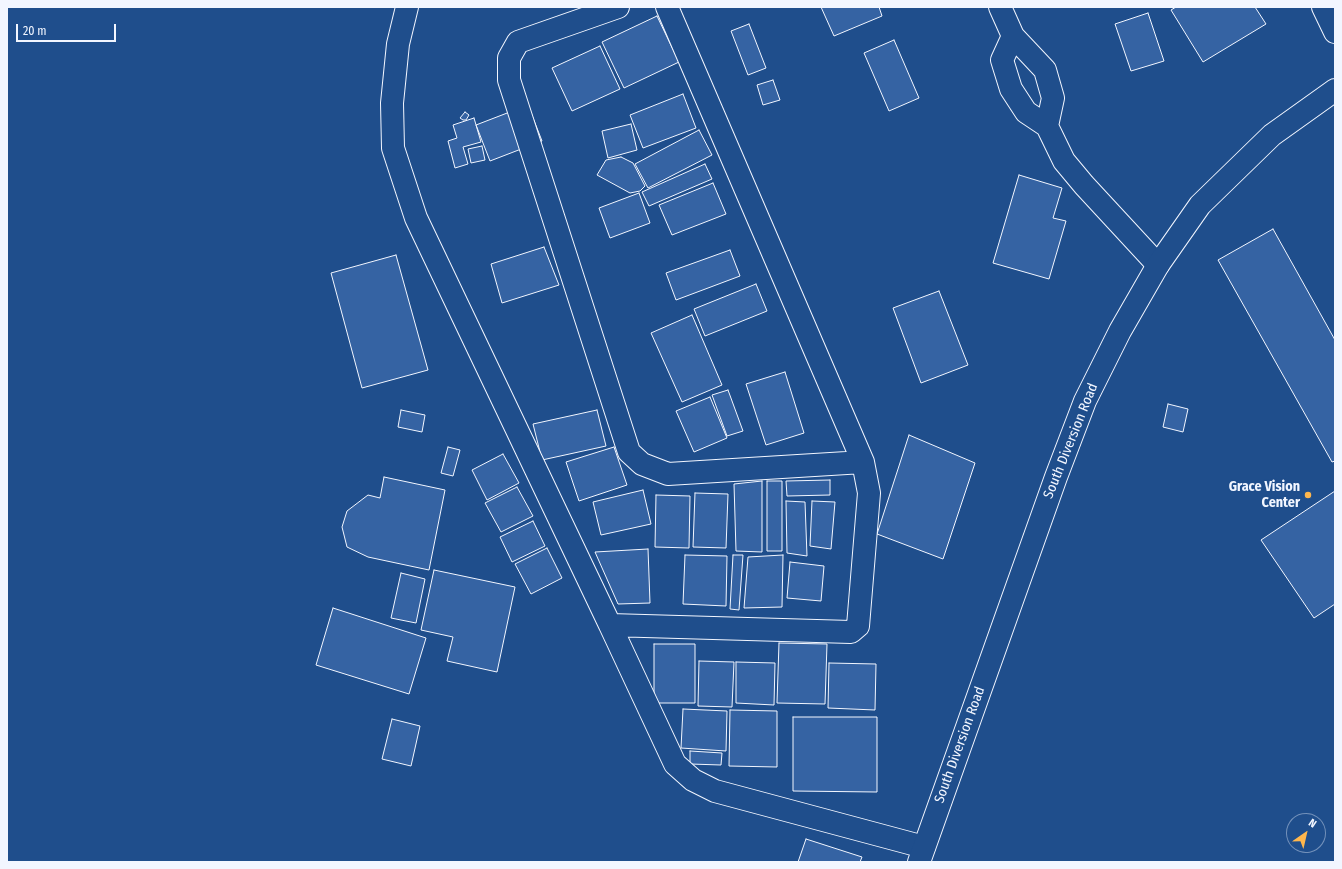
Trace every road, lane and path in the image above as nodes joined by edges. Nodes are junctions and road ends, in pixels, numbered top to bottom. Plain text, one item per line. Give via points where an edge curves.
1 (407, 7) edge
2 (618, 7) edge
3 (667, 7) edge
4 (1000, 7) edge
5 (1323, 7) edge
6 (1335, 32) edge
7 (1013, 36) junction
8 (1335, 90) edge
9 (1047, 126) junction
10 (1158, 265) junction
11 (863, 462) junction
12 (610, 626) junction
13 (921, 854) edge

1 - 12 street via 398,44 392,103 393,148 416,218
2 - 11 street via 518,42 509,58 509,80 629,452 642,464 668,474
3 - 11 street
4 - 7 street
5 - 6 street
7 - 9 street via 1045,70 1053,98
7 - 9 street via 1002,60 1011,89 1026,112
8 - 10 street, South Diversion Road via 1272,136 1200,205
9 - 10 street via 1064,161
10 - 13 street, South Diversion Road via 1120,331 1085,401
11 - 12 street via 869,493 858,626 855,630 851,632
12 - 13 street via 675,764 693,780 715,791

